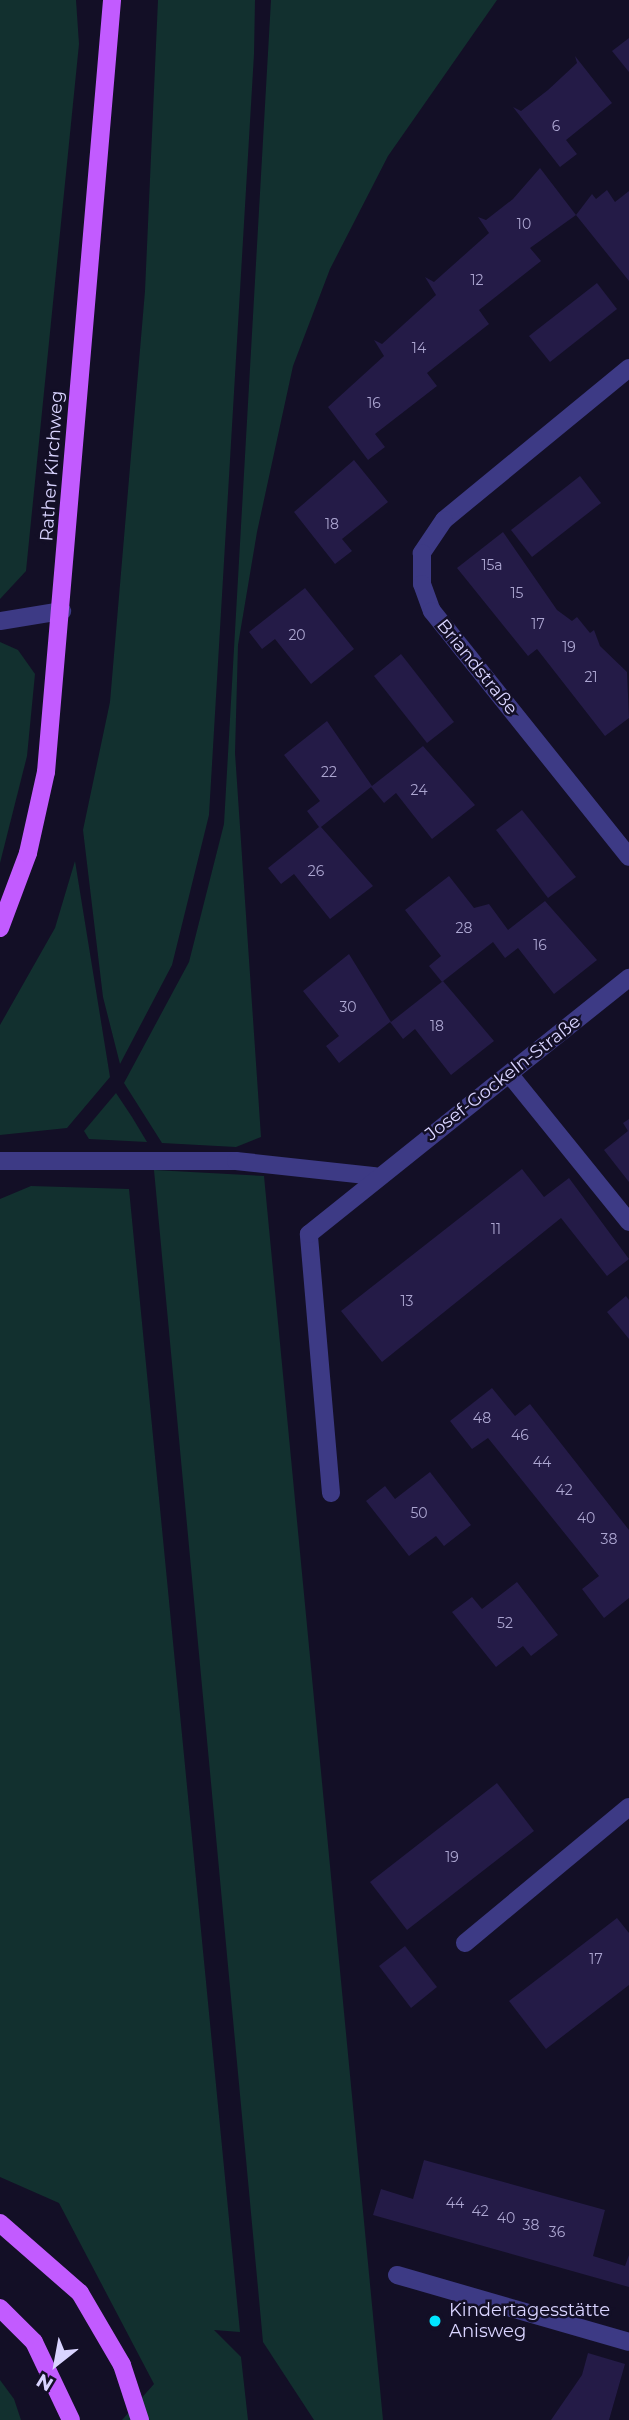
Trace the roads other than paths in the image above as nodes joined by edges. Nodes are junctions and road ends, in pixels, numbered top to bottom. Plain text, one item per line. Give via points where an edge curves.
1 (111, 0) edge
2 (629, 368) edge
3 (62, 611) junction
4 (0, 621) edge
5 (629, 857) edge
6 (0, 928) edge
7 (629, 978) edge
8 (510, 1075) junction
9 (0, 1161) edge
10 (375, 1176) junction
11 (629, 1222) edge
12 (331, 1493) dead end
13 (629, 1807) edge
14 (465, 1943) dead end
15 (0, 2223) edge
16 (397, 2276) dead end
17 (0, 2308) edge
18 (629, 2342) edge
19 (138, 2412) edge
20 (71, 2420) edge

1 - 3 main road, Rather Kirchweg
2 - 5 street, Briandstraße via 444,520 422,553 422,584 432,611
3 - 4 street
3 - 6 main road, Rather Kirchweg via 42,796
7 - 8 street, Josef-Gockeln-Straße
8 - 10 street, Josef-Gockeln-Straße
8 - 11 street
9 - 10 street via 236,1161
10 - 12 street, Josef-Gockeln-Straße via 309,1234
13 - 14 street
15 - 19 main road via 80,2293 106,2330
16 - 18 street
17 - 20 main road via 41,2353

